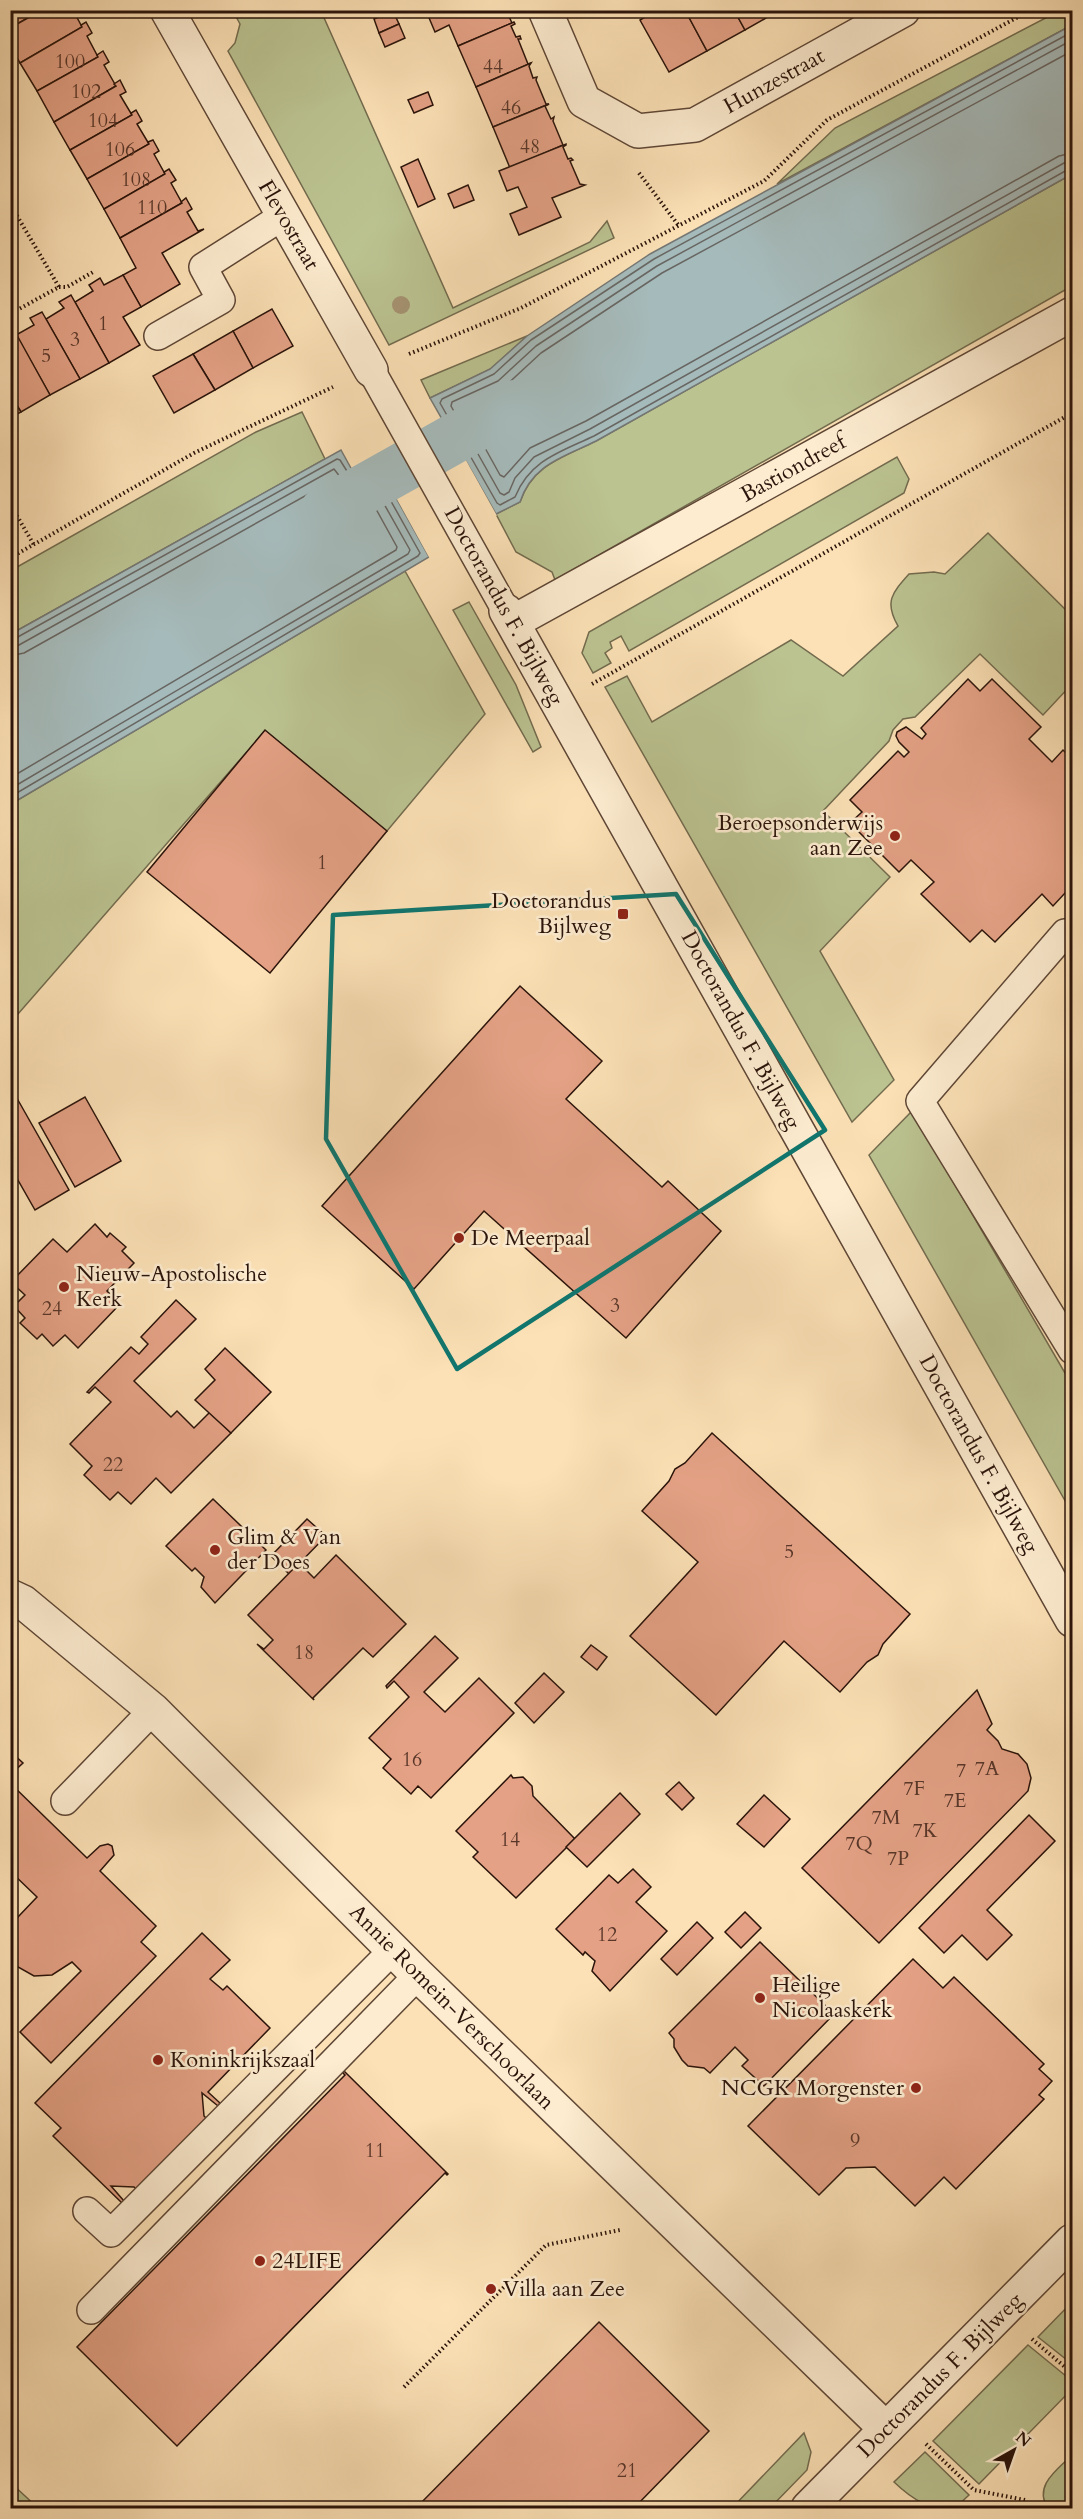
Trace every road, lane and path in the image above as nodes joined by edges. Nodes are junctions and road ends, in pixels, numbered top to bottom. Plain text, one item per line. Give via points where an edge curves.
1 (167, 10) edge
2 (545, 10) edge
3 (903, 10) edge
4 (1031, 10) edge
5 (11, 207) edge
6 (283, 216) junction
7 (95, 271) dead end
8 (58, 287) junction
9 (10, 314) edge
10 (1072, 314) edge
11 (158, 336) dead end
12 (371, 370) junction
13 (1072, 413) edge
14 (410, 440) joint
15 (10, 504) edge
16 (34, 544) junction
17 (10, 558) edge
18 (509, 617) junction
19 (558, 703) junction
20 (1065, 933) dead end
21 (1072, 1350) edge
22 (10, 1596) edge
23 (1072, 1620) edge
24 (153, 1710) junction
25 (65, 1801) dead end
26 (393, 1950) junction
27 (418, 1975) junction
28 (654, 2206) junction
29 (87, 2211) dead end
30 (1072, 2241) edge
31 (91, 2310) dead end
32 (1001, 2313) junction
33 (1072, 2373) edge
34 (404, 2388) dead end
35 (892, 2423) junction
36 (1025, 2500) dead end
37 (808, 2508) edge

1 - 6 street, Flevostraat
2 - 3 street, Hunzestraat via 584,101 638,131 695,125
4 - 12 path via 827,120 764,181 521,308
5 - 8 path
6 - 11 lane via 203,267 221,300
6 - 12 street, Flevostraat
7 - 8 path via 66,287
8 - 9 path
10 - 18 street, Bastiondreef
12 - 14 lane, Flevostraat
12 - 16 path via 194,453
13 - 19 path
14 - 18 lane, Doctorandus F. Bijlweg
15 - 16 path
16 - 17 path
18 - 19 street, Doctorandus F. Bijlweg
19 - 23 street, Doctorandus F. Bijlweg
20 - 21 lane via 920,1101
22 - 24 street, Annie Romein-Verschoorlaan via 23,1602
24 - 25 lane
24 - 26 street, Annie Romein-Verschoorlaan
26 - 27 street, Annie Romein-Verschoorlaan
26 - 29 lane via 111,2233
27 - 28 street, Annie Romein-Verschoorlaan
27 - 31 lane
28 - 34 path via 634,2227 546,2245
28 - 35 street, Annie Romein-Verschoorlaan
30 - 32 street, Doctorandus F. Bijlweg
32 - 33 path
32 - 35 street, Doctorandus F. Bijlweg
35 - 36 path via 974,2490
35 - 37 street, Doctorandus F. Bijlweg

